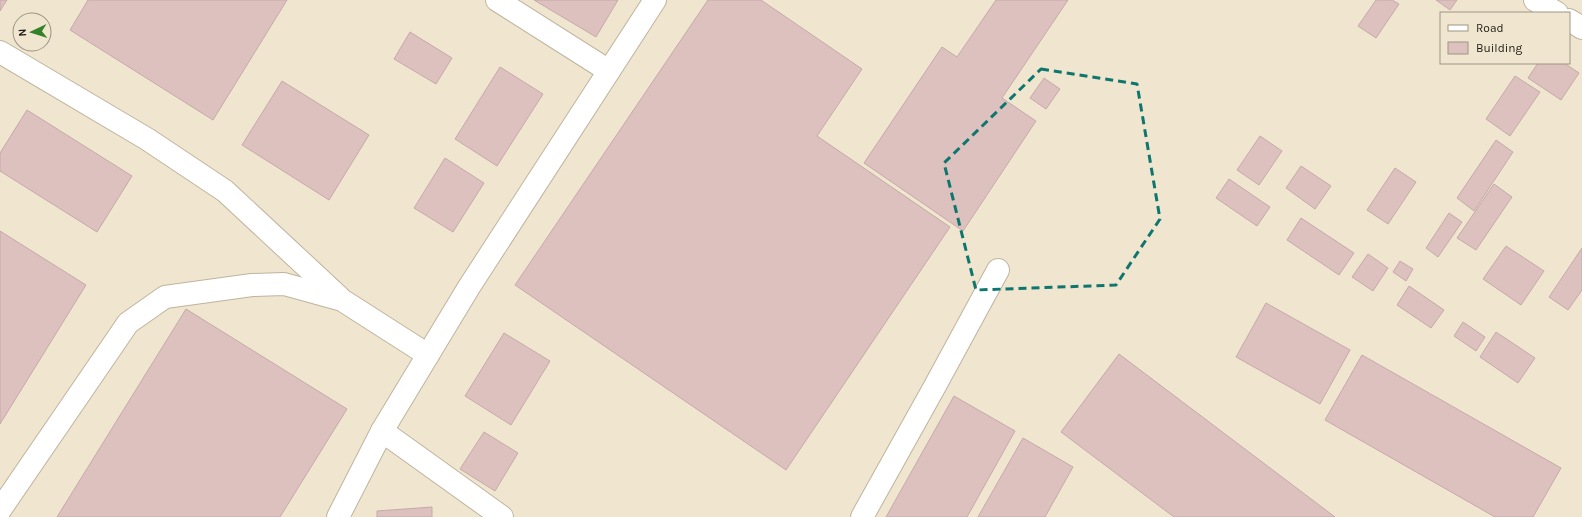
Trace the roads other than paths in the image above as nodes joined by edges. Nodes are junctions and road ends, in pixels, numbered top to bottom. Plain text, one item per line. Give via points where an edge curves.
1 (497, 0) edge
2 (655, 0) edge
3 (1535, 0) edge
4 (1555, 12) edge
5 (1570, 21) edge
6 (1582, 28) edge
7 (0, 52) edge
8 (609, 71) junction
9 (998, 270) dead end
10 (342, 300) junction
11 (428, 355) junction
12 (382, 431) junction
13 (0, 510) edge
14 (338, 517) edge
15 (502, 517) edge
16 (862, 517) edge

1 - 8 street
2 - 8 street
3 - 4 street
5 - 6 street
7 - 10 street via 147,139 225,191
8 - 11 street
9 - 16 street
10 - 11 street
10 - 13 street via 284,284 252,285 165,297 128,323
11 - 12 street
12 - 14 street
12 - 15 street

